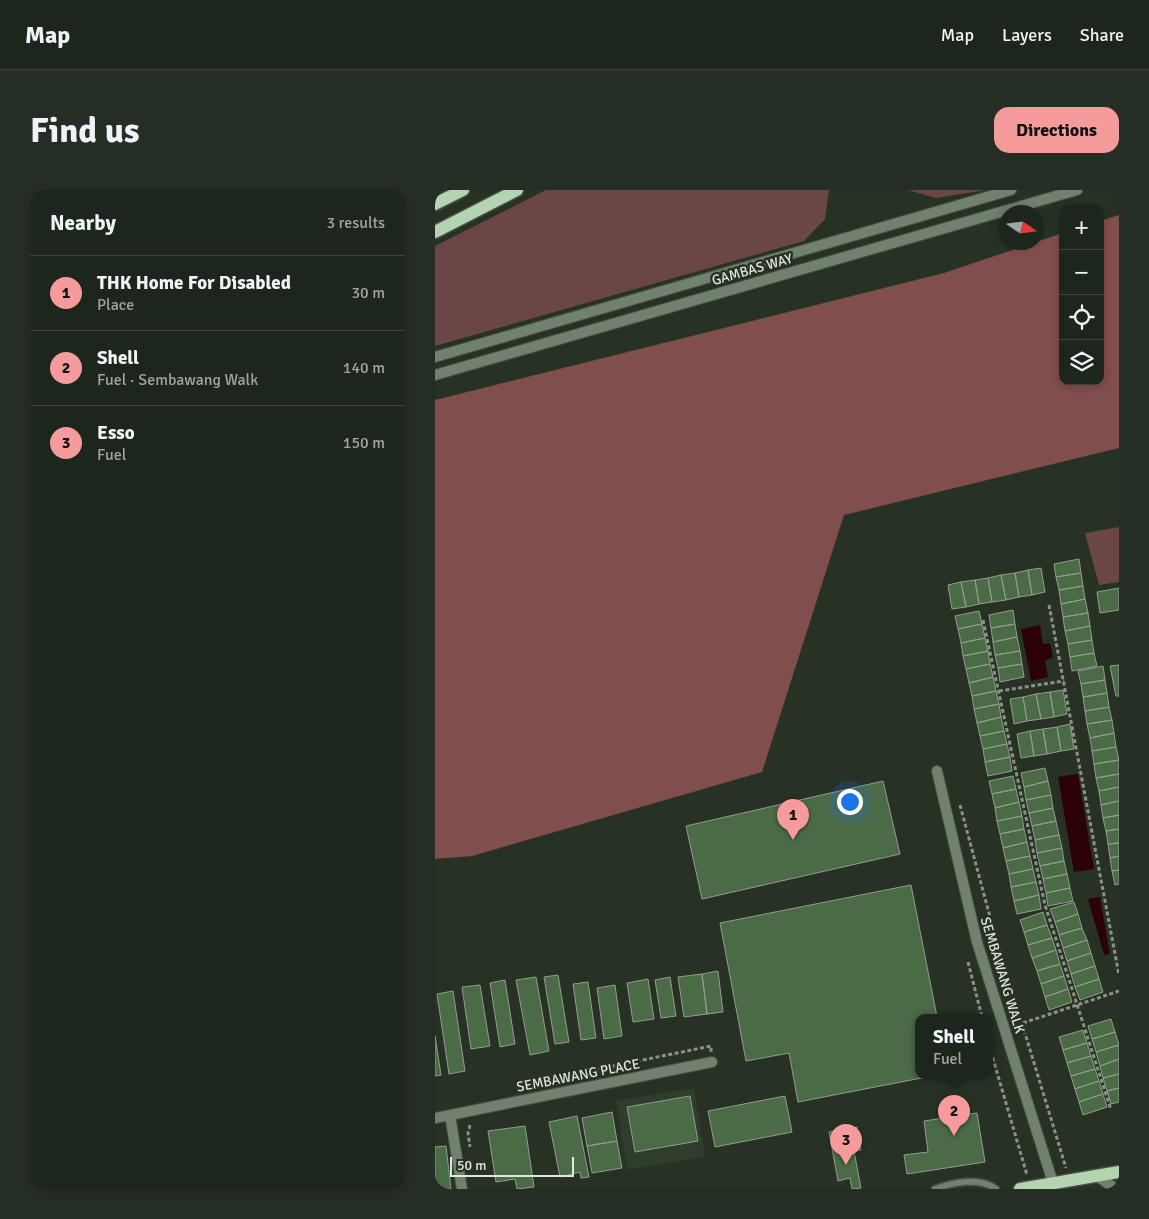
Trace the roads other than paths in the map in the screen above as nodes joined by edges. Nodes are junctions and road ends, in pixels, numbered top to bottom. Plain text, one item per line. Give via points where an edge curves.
1 (463, 190) edge
2 (517, 190) edge
3 (1011, 190) edge
4 (1077, 190) edge
5 (435, 204) edge
6 (435, 232) edge
7 (435, 357) edge
8 (435, 375) edge
9 (937, 771) dead end
10 (712, 1062) dead end
11 (450, 1114) junction
12 (435, 1118) edge
13 (1119, 1172) edge
14 (1097, 1176) junction
15 (1053, 1183) junction
16 (462, 1189) edge
17 (935, 1189) edge
18 (996, 1189) edge
19 (1020, 1189) edge
20 (1116, 1189) edge

1 - 5 main road
2 - 6 main road
3 - 7 street, GAMBAS WAY
4 - 8 street, GAMBAS WAY
9 - 15 street, SEMBAWANG WALK via 977,942
10 - 11 street, SEMBAWANG PLACE
11 - 12 street, SEMBAWANG PLACE
11 - 16 street
13 - 14 main road
14 - 15 main road
14 - 20 street
15 - 19 main road
17 - 18 lane via 970,1182 988,1184

